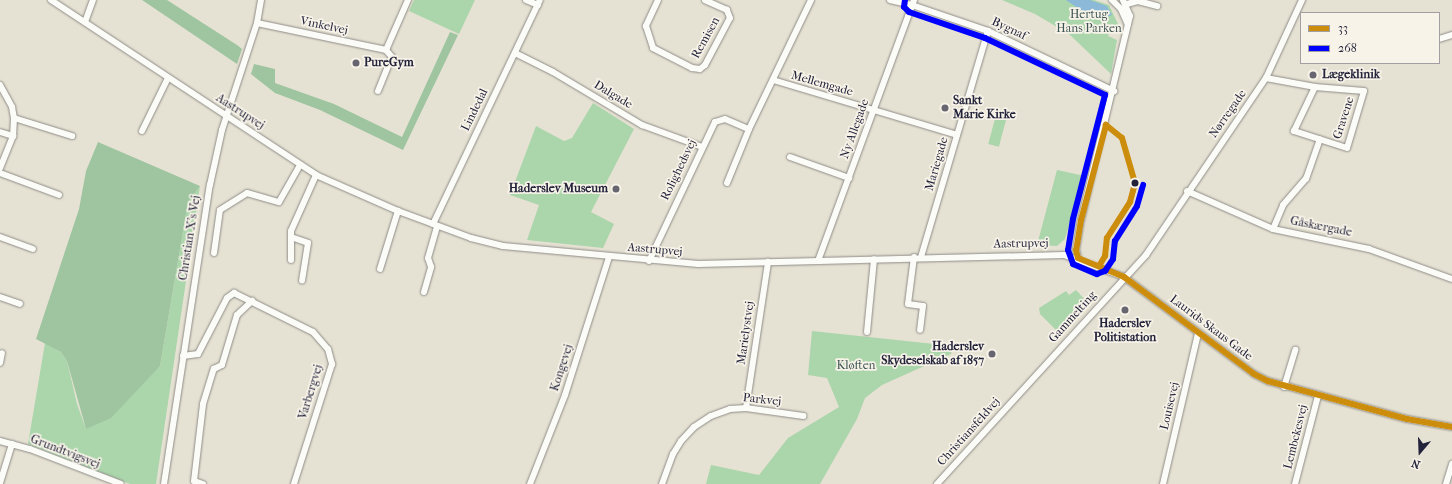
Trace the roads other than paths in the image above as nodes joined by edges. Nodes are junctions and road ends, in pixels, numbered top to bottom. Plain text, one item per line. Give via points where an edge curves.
1 (51, 0) edge
2 (93, 0) edge
3 (261, 0) edge
4 (408, 0) edge
5 (526, 0) edge
6 (658, 0) edge
7 (705, 0) edge
8 (811, 0) edge
9 (890, 0) edge
10 (1112, 0) edge
11 (1138, 0) edge
12 (1302, 0) edge
13 (539, 2) edge
14 (913, 2) edge
15 (1125, 2) edge
16 (1157, 6) dead end
17 (85, 22) junction
18 (257, 23) junction
19 (1128, 25) junction
20 (988, 31) junction
21 (1452, 35) edge
22 (1440, 39) edge
23 (386, 50) junction
24 (515, 53) junction
25 (168, 78) junction
26 (1266, 78) junction
27 (773, 80) junction
28 (0, 85) edge
29 (1315, 87) junction
30 (378, 91) dead end
31 (1114, 91) junction
32 (874, 110) junction
33 (14, 118) junction
34 (227, 118) junction
35 (749, 129) junction
36 (142, 131) dead end
37 (0, 132) edge
38 (957, 135) junction
39 (13, 136) junction
40 (72, 136) dead end
41 (1320, 139) junction
42 (702, 147) junction
43 (790, 157) dead end
44 (300, 165) junction
45 (0, 168) edge
46 (0, 173) edge
47 (316, 175) junction
48 (849, 178) junction
49 (727, 183) dead end
50 (1187, 191) junction
51 (59, 195) dead end
52 (398, 211) junction
53 (435, 225) junction
54 (1273, 229) junction
55 (1159, 234) joint
56 (0, 237) edge
57 (291, 237) junction
58 (33, 249) dead end
59 (214, 253) dead end
60 (609, 257) junction
61 (918, 257) junction
62 (1078, 258) junction
63 (874, 259) junction
64 (291, 260) dead end
65 (649, 261) junction
66 (818, 261) junction
67 (768, 262) junction
68 (380, 269) dead end
69 (1124, 277) junction
70 (1452, 279) edge
71 (302, 281) dead end
72 (424, 292) dead end
73 (0, 297) edge
74 (252, 301) junction
75 (20, 304) dead end
76 (920, 330) dead end
77 (866, 332) dead end
78 (1198, 333) junction
79 (1295, 350) dead end
80 (2, 352) dead end
81 (183, 356) junction
82 (0, 363) edge
83 (1284, 388) junction
84 (1016, 395) joint
85 (1318, 396) junction
86 (746, 408) junction
87 (803, 416) dead end
88 (1452, 427) edge
89 (0, 441) edge
90 (12, 444) junction
91 (1452, 464) edge
92 (0, 483) edge
93 (121, 484) edge
94 (164, 484) edge
95 (203, 484) edge
96 (294, 484) edge
97 (530, 484) edge
98 (662, 484) edge
99 (937, 484) edge
100 (1163, 484) edge
101 (1295, 484) edge
102 (1446, 484) edge

1 - 17 street, Aastrupvej
2 - 17 street
3 - 18 street, Christian X's Vej
4 - 23 street
5 - 13 street, Lindedal
6 - 7 street, Remisen via 646,26 653,48 692,68 700,69 706,65 730,18 727,10
8 - 27 street
9 - 14 street, Bygnaf
10 - 19 street via 1121,9
11 - 15 street
11 - 16 street
12 - 26 street, Nørregade
13 - 24 street, Lindedal
14 - 20 street, Bygnaf
14 - 32 street, Ny Allegade
15 - 19 street via 1130,16
17 - 25 street, Aastrupvej
18 - 23 street, Vinkelvej
18 - 34 street, Christian X's Vej
19 - 31 street
20 - 31 street, Bygnaf
20 - 38 street, Mariegade
21 - 22 street
23 - 30 street via 392,57
24 - 42 street, Dalgade via 553,72 642,125
24 - 53 street, Lindedal
25 - 34 street, Aastrupvej
25 - 36 street
26 - 29 street, Gravene
26 - 50 street, Nørregade
27 - 32 street, Mellemgade
27 - 35 street
28 - 33 street via 12,107
29 - 41 street, Gravene via 1294,131
29 - 41 street, Gravene via 1364,91 1347,148
31 - 62 street via 1081,220 1076,250
32 - 38 street, Mellemgade
32 - 48 street, Ny Allegade
33 - 39 street
33 - 40 street
34 - 44 street, Aastrupvej
34 - 81 street, Christian X's Vej via 210,185
35 - 42 street, Rolighedsvej via 725,119 718,119
35 - 49 street
37 - 39 street
38 - 61 street, Mariegade
39 - 45 street
41 - 54 street via 1306,179 1283,205
42 - 65 street, Rolighedsvej
43 - 48 street
44 - 47 street, Aastrupvej
44 - 59 street via 279,202 247,193 220,210
46 - 51 street
47 - 52 street, Aastrupvej
47 - 57 street
48 - 66 street, Ny Allegade
50 - 54 street, Gåskærgade
50 - 55 street, Nørregade
52 - 53 street, Aastrupvej
52 - 68 street
53 - 60 street, Aastrupvej via 502,246
53 - 72 street via 428,258 431,267
54 - 70 street, Gåskærgade via 1369,249
55 - 69 street, Gammelting via 1146,255
56 - 58 street
57 - 64 street
57 - 71 street via 308,243
60 - 65 street, Aastrupvej
60 - 97 street, Kongevej via 565,395
61 - 62 street, Aastrupvej via 1064,254
61 - 63 street, Aastrupvej
61 - 76 street via 908,304 923,306
62 - 69 street, Aastrupvej
63 - 66 street, Aastrupvej
63 - 77 street
65 - 67 street, Aastrupvej via 698,264
66 - 67 street, Aastrupvej
67 - 86 street, Marielystvej
69 - 78 street, Laurids Skaus Gade
69 - 84 street, Gammelting
73 - 75 street
74 - 81 street, Varbergvej via 238,293 231,294 198,354
74 - 95 street via 237,316 222,366 214,369 203,404 194,481
74 - 96 street, Varbergvej via 313,332 332,356 328,380
78 - 83 street, Laurids Skaus Gade via 1254,374
78 - 100 street, Louisevej
79 - 83 street
80 - 82 street
81 - 94 street, Christian X's Vej
83 - 85 street, Laurids Skaus Gade
84 - 99 street, Christiansfeldvej
85 - 88 street, Laurids Skaus Gade via 1413,421
85 - 101 street, Lembckesvej
86 - 87 street, Parkvej
86 - 98 street, Parkvej via 730,409 694,426 673,454
89 - 90 street, Grundtvigsvej
90 - 92 street
90 - 93 street, Grundtvigsvej
91 - 102 street

